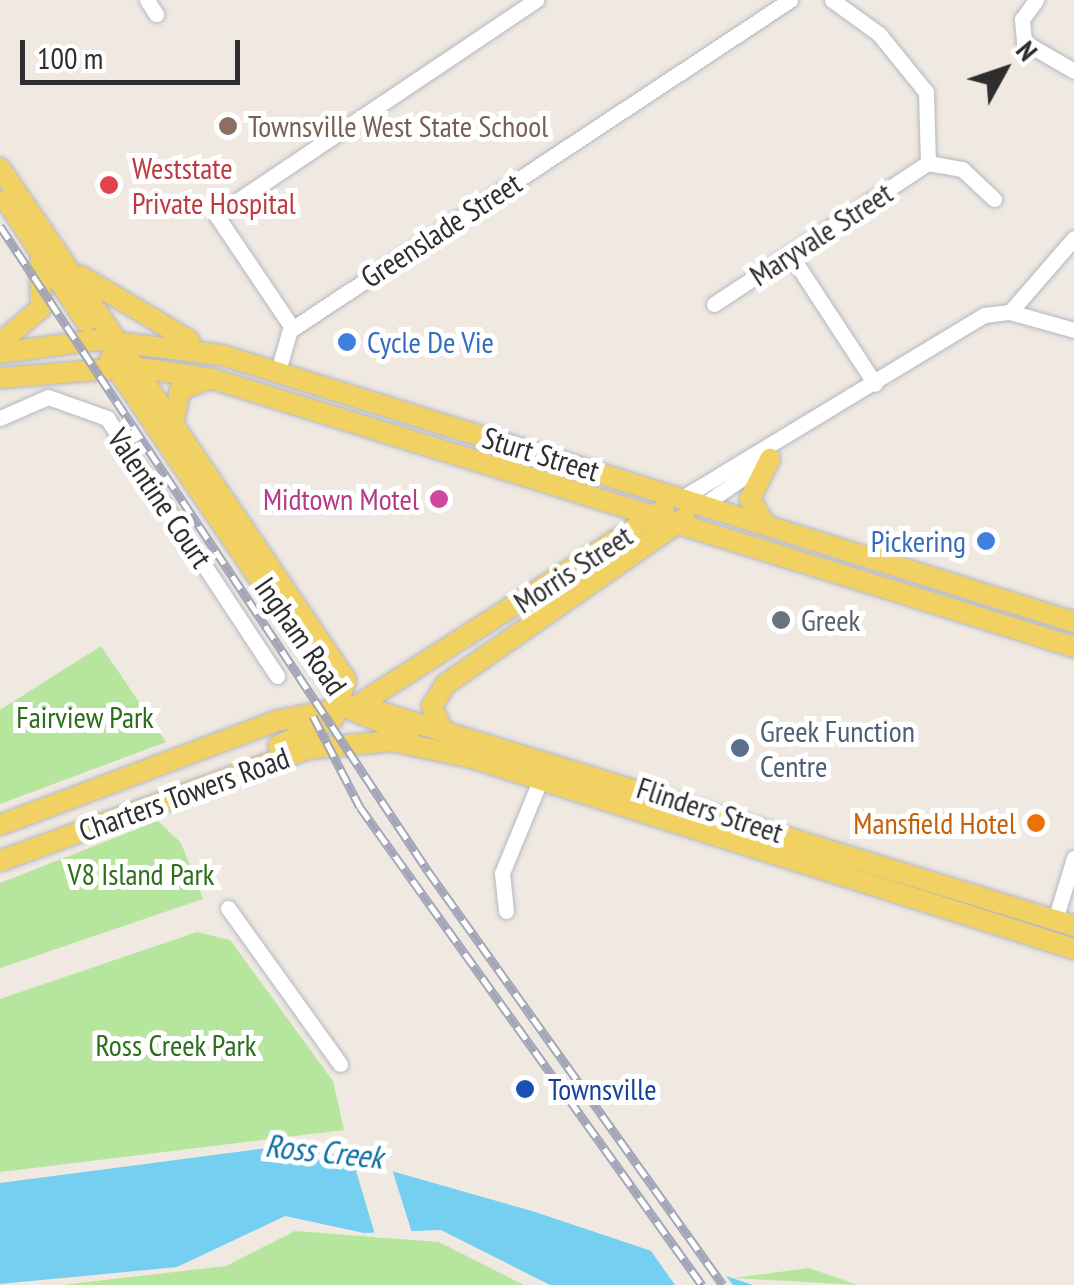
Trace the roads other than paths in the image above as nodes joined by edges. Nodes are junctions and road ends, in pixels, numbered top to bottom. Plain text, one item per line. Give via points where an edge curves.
1 (536, 0) edge
2 (790, 0) edge
3 (832, 0) edge
4 (1036, 0) edge
5 (1074, 71) edge
6 (928, 163) junction
7 (0, 168) edge
8 (0, 189) edge
9 (994, 199) dead end
10 (25, 232) junction
11 (1074, 238) edge
12 (790, 254) junction
13 (60, 259) junction
14 (714, 304) dead end
15 (1010, 312) junction
16 (292, 329) junction
17 (1074, 330) edge
18 (106, 340) junction
19 (0, 343) edge
20 (0, 353) edge
21 (222, 355) junction
22 (124, 367) junction
23 (278, 371) junction
24 (0, 378) edge
25 (213, 378) junction
26 (875, 384) junction
27 (271, 394) junction
28 (0, 418) edge
29 (174, 426) junction
30 (792, 438) junction
31 (770, 459) junction
32 (603, 497) junction
33 (682, 498) junction
34 (703, 504) junction
35 (657, 514) junction
36 (681, 521) junction
37 (765, 524) junction
38 (603, 549) junction
39 (1074, 622) edge
40 (1074, 647) edge
41 (312, 654) junction
42 (277, 676) dead end
43 (351, 705) junction
44 (301, 714) junction
45 (440, 724) junction
46 (370, 740) joint
47 (472, 758) junction
48 (540, 780) junction
49 (198, 786) junction
50 (0, 825) edge
51 (1074, 858) edge
52 (0, 861) edge
53 (228, 908) dead end
54 (506, 911) dead end
55 (1064, 923) edge
56 (1048, 941) junction
57 (1073, 946) edge
58 (340, 1064) dead end

1 - 16 street via 216,215
2 - 16 street, Greenslade Street
3 - 6 street via 878,34 924,88
4 - 5 street via 1022,19 1024,42
6 - 9 street via 962,168
6 - 12 street, Maryvale Street
7 - 13 main road, Ingham Road
8 - 10 main road, Ingham Road
10 - 18 main road, Ingham Road
10 - 19 main road via 45,294 34,321
11 - 15 street
12 - 14 street, Maryvale Street
12 - 26 street
13 - 18 main road, Ingham Road
13 - 21 main road via 120,307
15 - 17 street
15 - 26 street, Morris Street via 973,320
16 - 23 street
18 - 20 main road, Sturt Street
18 - 21 main road, Sturt Street
18 - 22 main road, Ingham Road
21 - 23 main road, Sturt Street
22 - 24 main road, Sturt Street
22 - 25 main road, Sturt Street
22 - 29 main road, Ingham Road
22 - 41 main road, Ingham Road
23 - 27 main road
23 - 33 main road, Sturt Street
25 - 27 main road, Sturt Street
25 - 29 main road via 180,390
26 - 30 street, Morris Street
27 - 32 main road, Sturt Street
28 - 42 street, Valentine Court via 57,398 107,418
29 - 43 main road, Ingham Road via 346,680
30 - 31 street, Morris Street
30 - 33 street, Morris Street
31 - 34 street, Morris Street
31 - 37 main road via 750,500
32 - 35 main road, Sturt Street
32 - 38 main road via 617,525
33 - 34 main road, Sturt Street
33 - 35 main road, Morris Street
34 - 36 main road, Morris Street
34 - 37 main road, Sturt Street
35 - 36 main road, Sturt Street
35 - 38 main road, Morris Street
36 - 40 main road, Sturt Street
36 - 45 main road, Morris Street via 446,684 433,702
37 - 39 main road, Sturt Street
38 - 43 main road, Morris Street
41 - 43 main road, Ingham Road
41 - 44 main road via 322,686
43 - 44 main road, Charters Towers Road
43 - 45 main road, Flinders Street
43 - 47 main road via 363,721
43 - 49 main road, Morris Street
44 - 50 main road, Charters Towers Road
45 - 55 main road, Flinders Street
46 - 47 main road, Flinders Street
46 - 49 main road, Charters Towers Road via 317,746
47 - 48 main road, Flinders Street
48 - 54 street via 502,873
48 - 56 main road, Flinders Street
49 - 52 main road, Charters Towers Road
51 - 55 street
53 - 58 street
55 - 56 main road
56 - 57 main road, Flinders Street

